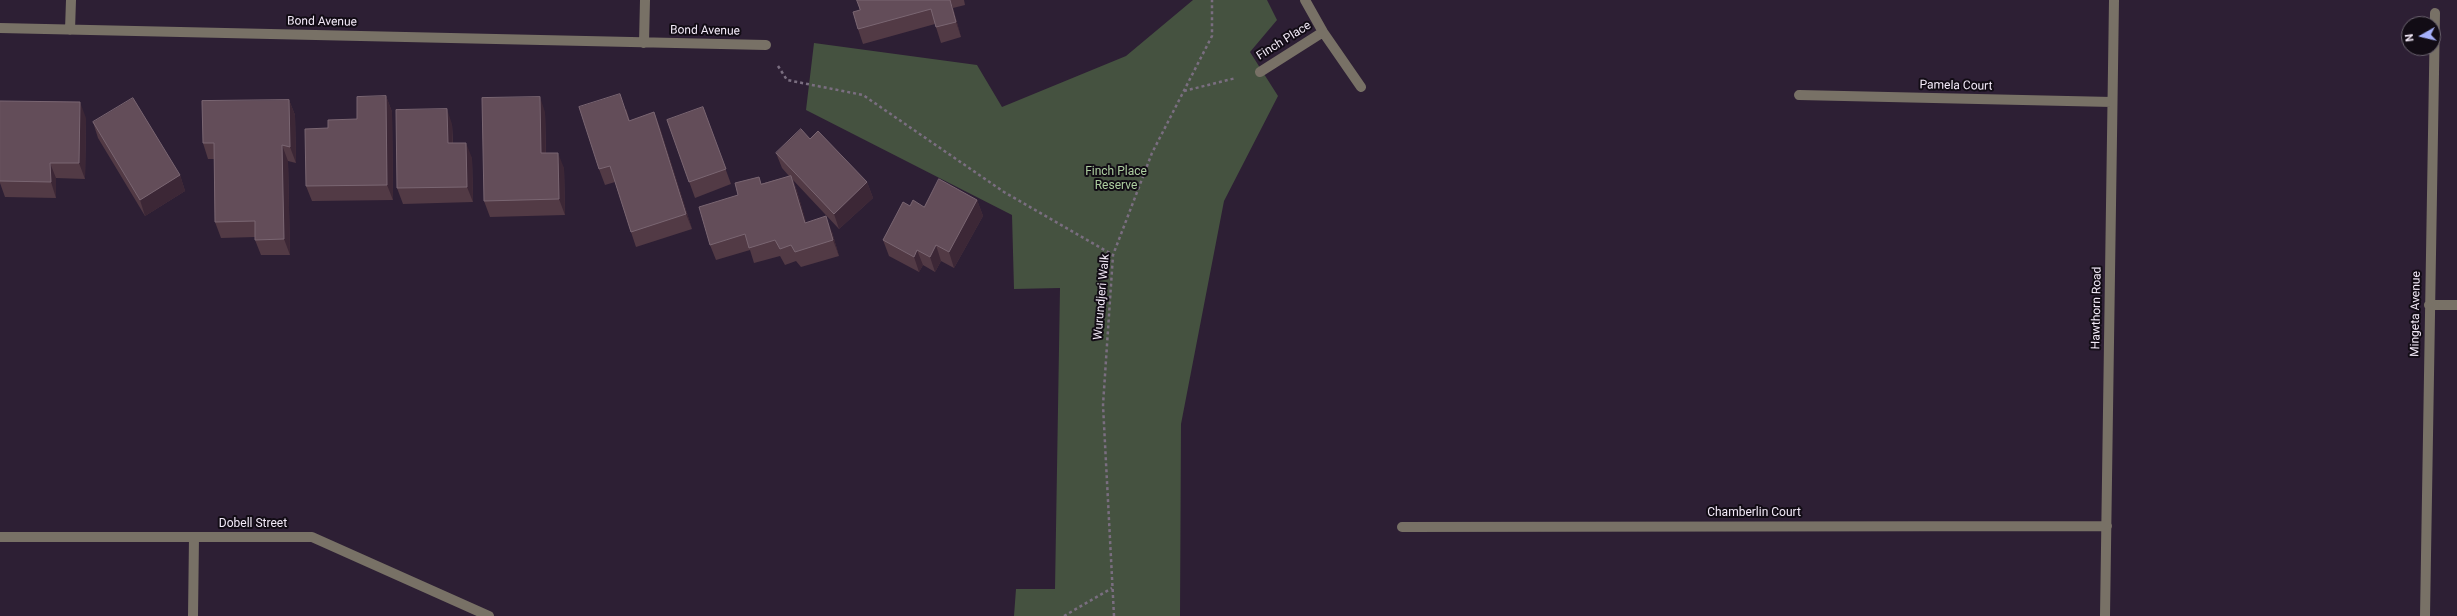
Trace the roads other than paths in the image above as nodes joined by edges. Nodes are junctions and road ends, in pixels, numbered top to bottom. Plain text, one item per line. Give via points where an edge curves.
1 (71, 0) edge
2 (644, 0) edge
3 (1305, 0) edge
4 (2114, 0) edge
5 (2435, 13) dead end
6 (0, 28) edge
7 (70, 30) junction
8 (1323, 32) junction
9 (644, 43) junction
10 (766, 46) road end
11 (1260, 72) road end
12 (1361, 87) dead end
13 (1799, 95) dead end
14 (2112, 102) junction
15 (2429, 305) junction
16 (2457, 305) edge
17 (2107, 526) junction
18 (1402, 527) dead end
19 (0, 537) edge
20 (194, 537) junction
21 (193, 616) edge
22 (489, 616) edge
23 (2105, 616) edge
24 (2425, 616) edge

1 - 7 street
2 - 9 street
3 - 8 street, Finch Place
4 - 14 street, Hawthorn Road
5 - 15 street, Mingeta Avenue
6 - 7 street, Bond Avenue
7 - 9 street, Bond Avenue
8 - 11 street, Finch Place
8 - 12 street, Finch Place
9 - 10 street, Bond Avenue
13 - 14 street, Pamela Court
14 - 17 street, Hawthorn Road
15 - 16 street
15 - 24 street, Mingeta Avenue
17 - 18 street, Chamberlin Court
17 - 23 street, Hawthorn Road
19 - 20 street, Dobell Street
20 - 21 street
20 - 22 street, Dobell Street via 312,537

